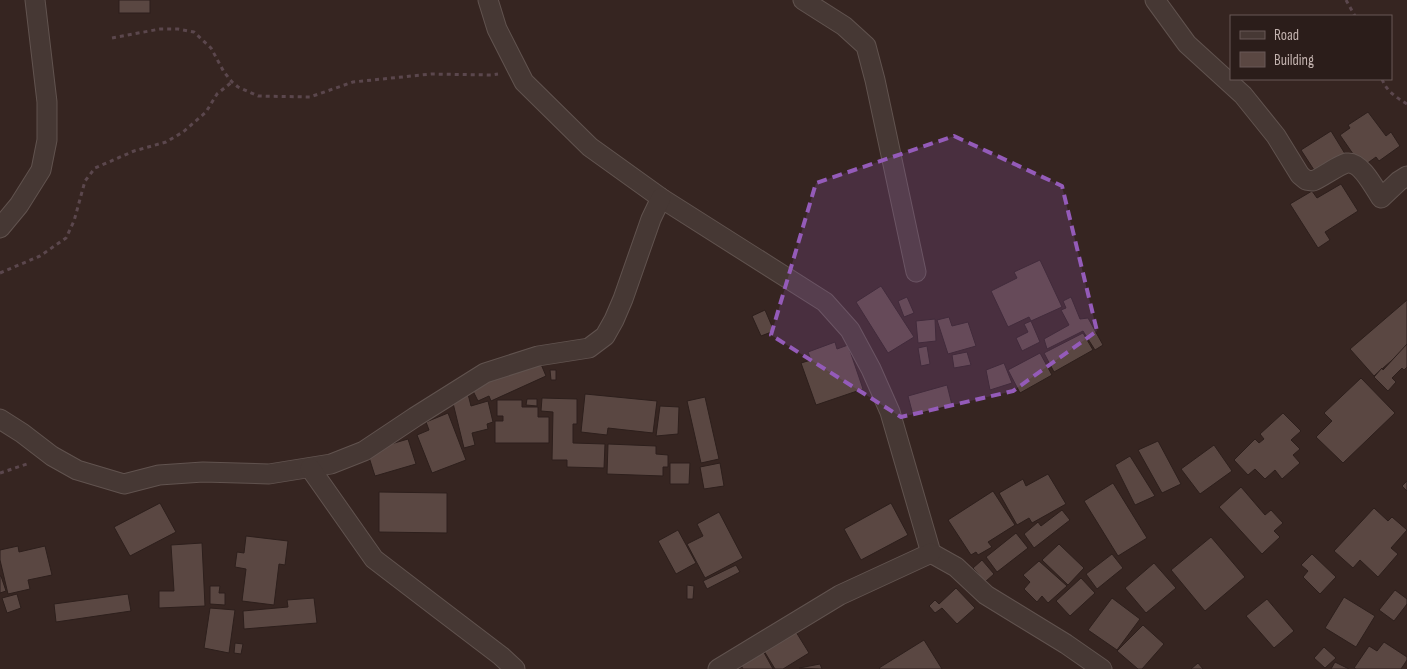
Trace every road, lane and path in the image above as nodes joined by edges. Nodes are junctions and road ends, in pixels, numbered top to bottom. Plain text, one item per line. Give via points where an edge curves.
1 (35, 0) edge
2 (488, 0) edge
3 (804, 0) edge
4 (1155, 0) edge
5 (1346, 0) edge
6 (1354, 15) edge
7 (112, 38) dead end
8 (518, 70) junction
9 (1382, 80) edge
10 (232, 82) junction
11 (1407, 104) edge
12 (1407, 176) edge
13 (661, 198) junction
14 (0, 228) edge
15 (916, 272) dead end
16 (0, 274) edge
17 (0, 419) edge
18 (310, 468) junction
19 (931, 553) junction
20 (515, 669) edge
21 (718, 669) edge
22 (1102, 669) edge

1 - 14 street via 47,102 47,140 41,170
2 - 8 street via 497,29
3 - 15 street via 844,26 866,46
4 - 12 street via 1187,44 1243,95 1276,136 1300,176 1313,181 1347,163 1355,164 1381,198
5 - 6 path
7 - 10 path via 160,29 194,32 211,48
8 - 10 path via 491,75 430,74 353,82 310,97 258,96
8 - 13 street via 524,82 590,147
9 - 11 path via 1391,94
10 - 16 path via 183,132 166,142 134,151 95,168 85,181 66,238 40,256
13 - 18 street via 623,300 605,336 589,348 538,356 485,373 364,451
13 - 19 street via 825,302 850,330 890,412
17 - 18 street via 77,470 124,484 159,475 203,472 269,474
18 - 20 street via 374,559
19 - 21 street via 840,595
19 - 22 street via 956,566 986,595

